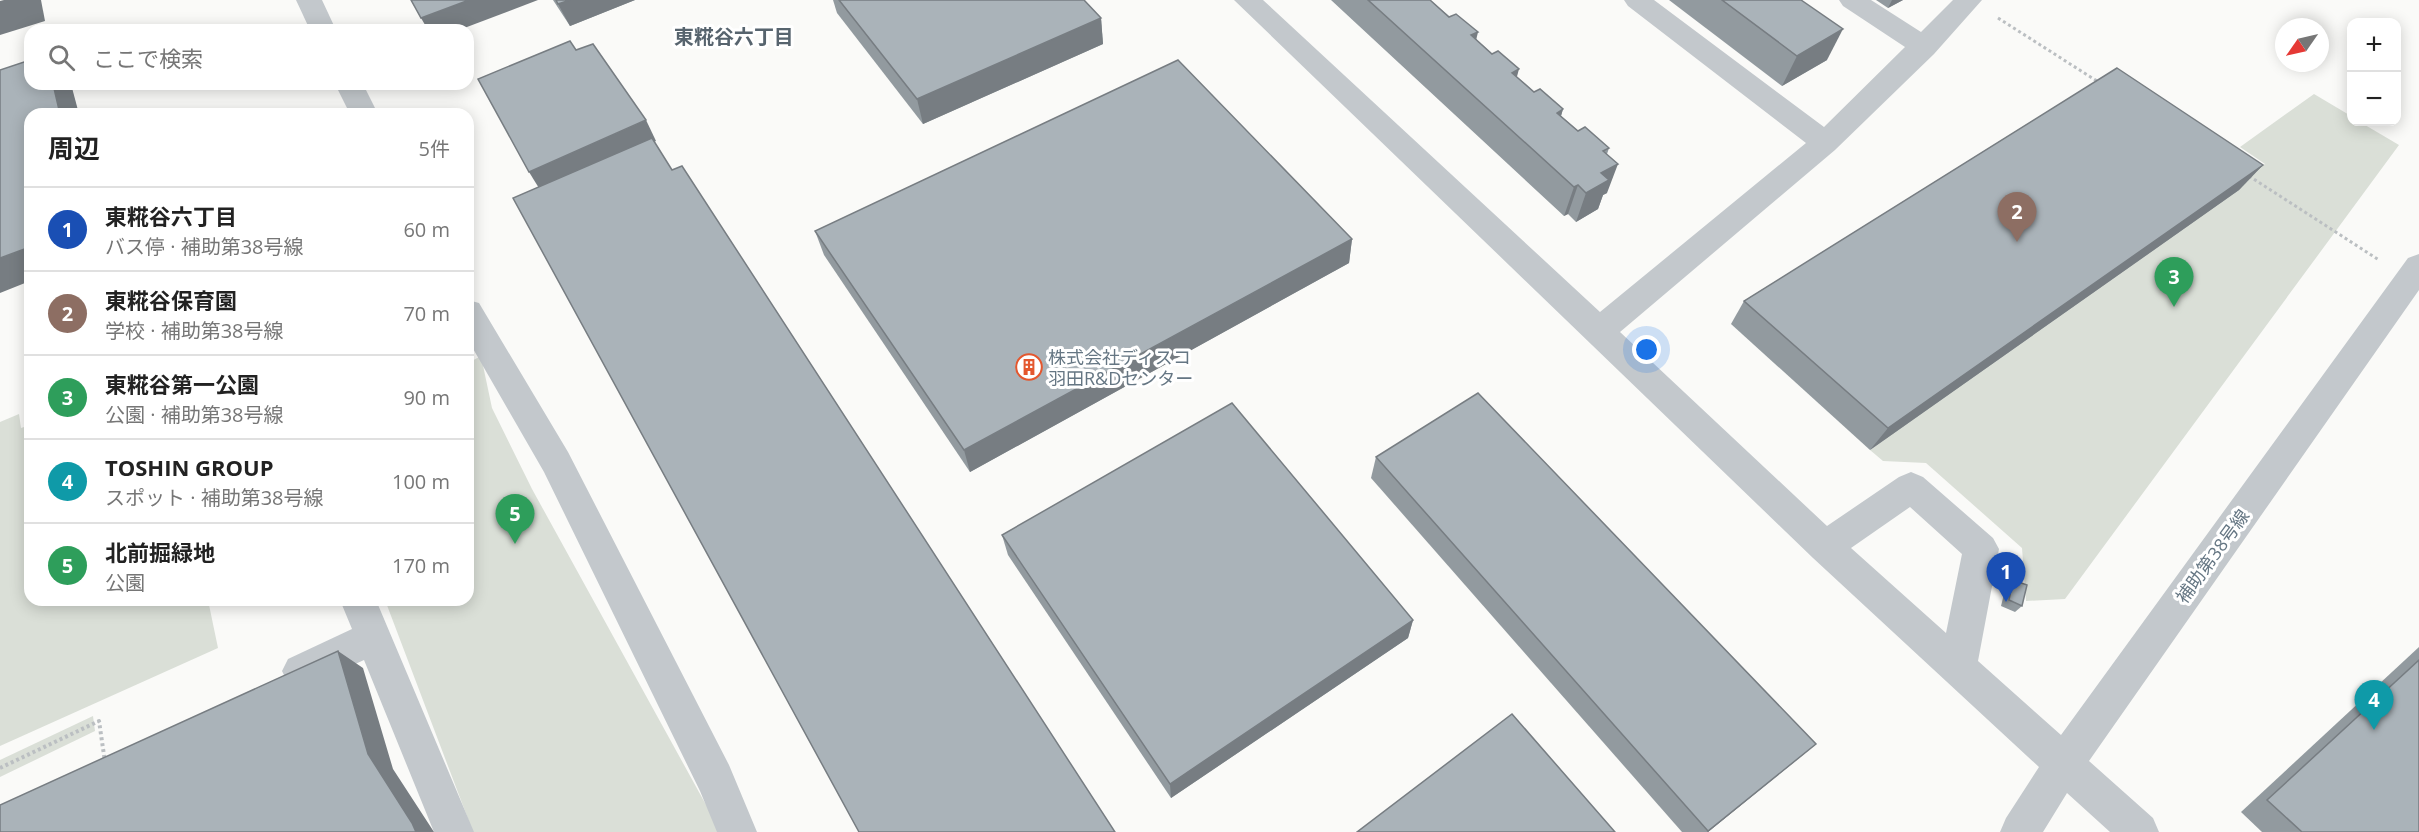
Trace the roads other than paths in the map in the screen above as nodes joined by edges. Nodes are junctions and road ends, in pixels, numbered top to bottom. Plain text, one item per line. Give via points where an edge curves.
1 (309, 0) edge
2 (1247, 0) edge
3 (1637, 0) edge
4 (1852, 0) edge
5 (1969, 0) edge
6 (320, 24) edge
7 (1924, 47) junction
8 (352, 90) edge
9 (361, 108) edge
10 (1825, 143) junction
11 (2414, 273) edge
12 (474, 332) edge
13 (1599, 332) junction
14 (1825, 547) junction
15 (360, 606) edge
16 (372, 638) junction
17 (1958, 667) junction
18 (266, 687) edge
19 (2064, 763) junction
20 (454, 832) edge
21 (737, 832) edge
22 (2020, 832) edge
23 (2139, 832) edge

1 - 6 street
2 - 13 street
3 - 10 street
4 - 7 street
5 - 7 street
7 - 10 street
8 - 9 street
10 - 13 street
11 - 19 street, 補助第38号線
12 - 21 street via 556,462 715,779
13 - 14 street
14 - 17 street
14 - 17 street via 1911,487 1981,549
15 - 16 street
16 - 18 street
16 - 20 street
17 - 19 street
19 - 22 street, 補助第38号線
19 - 23 street

